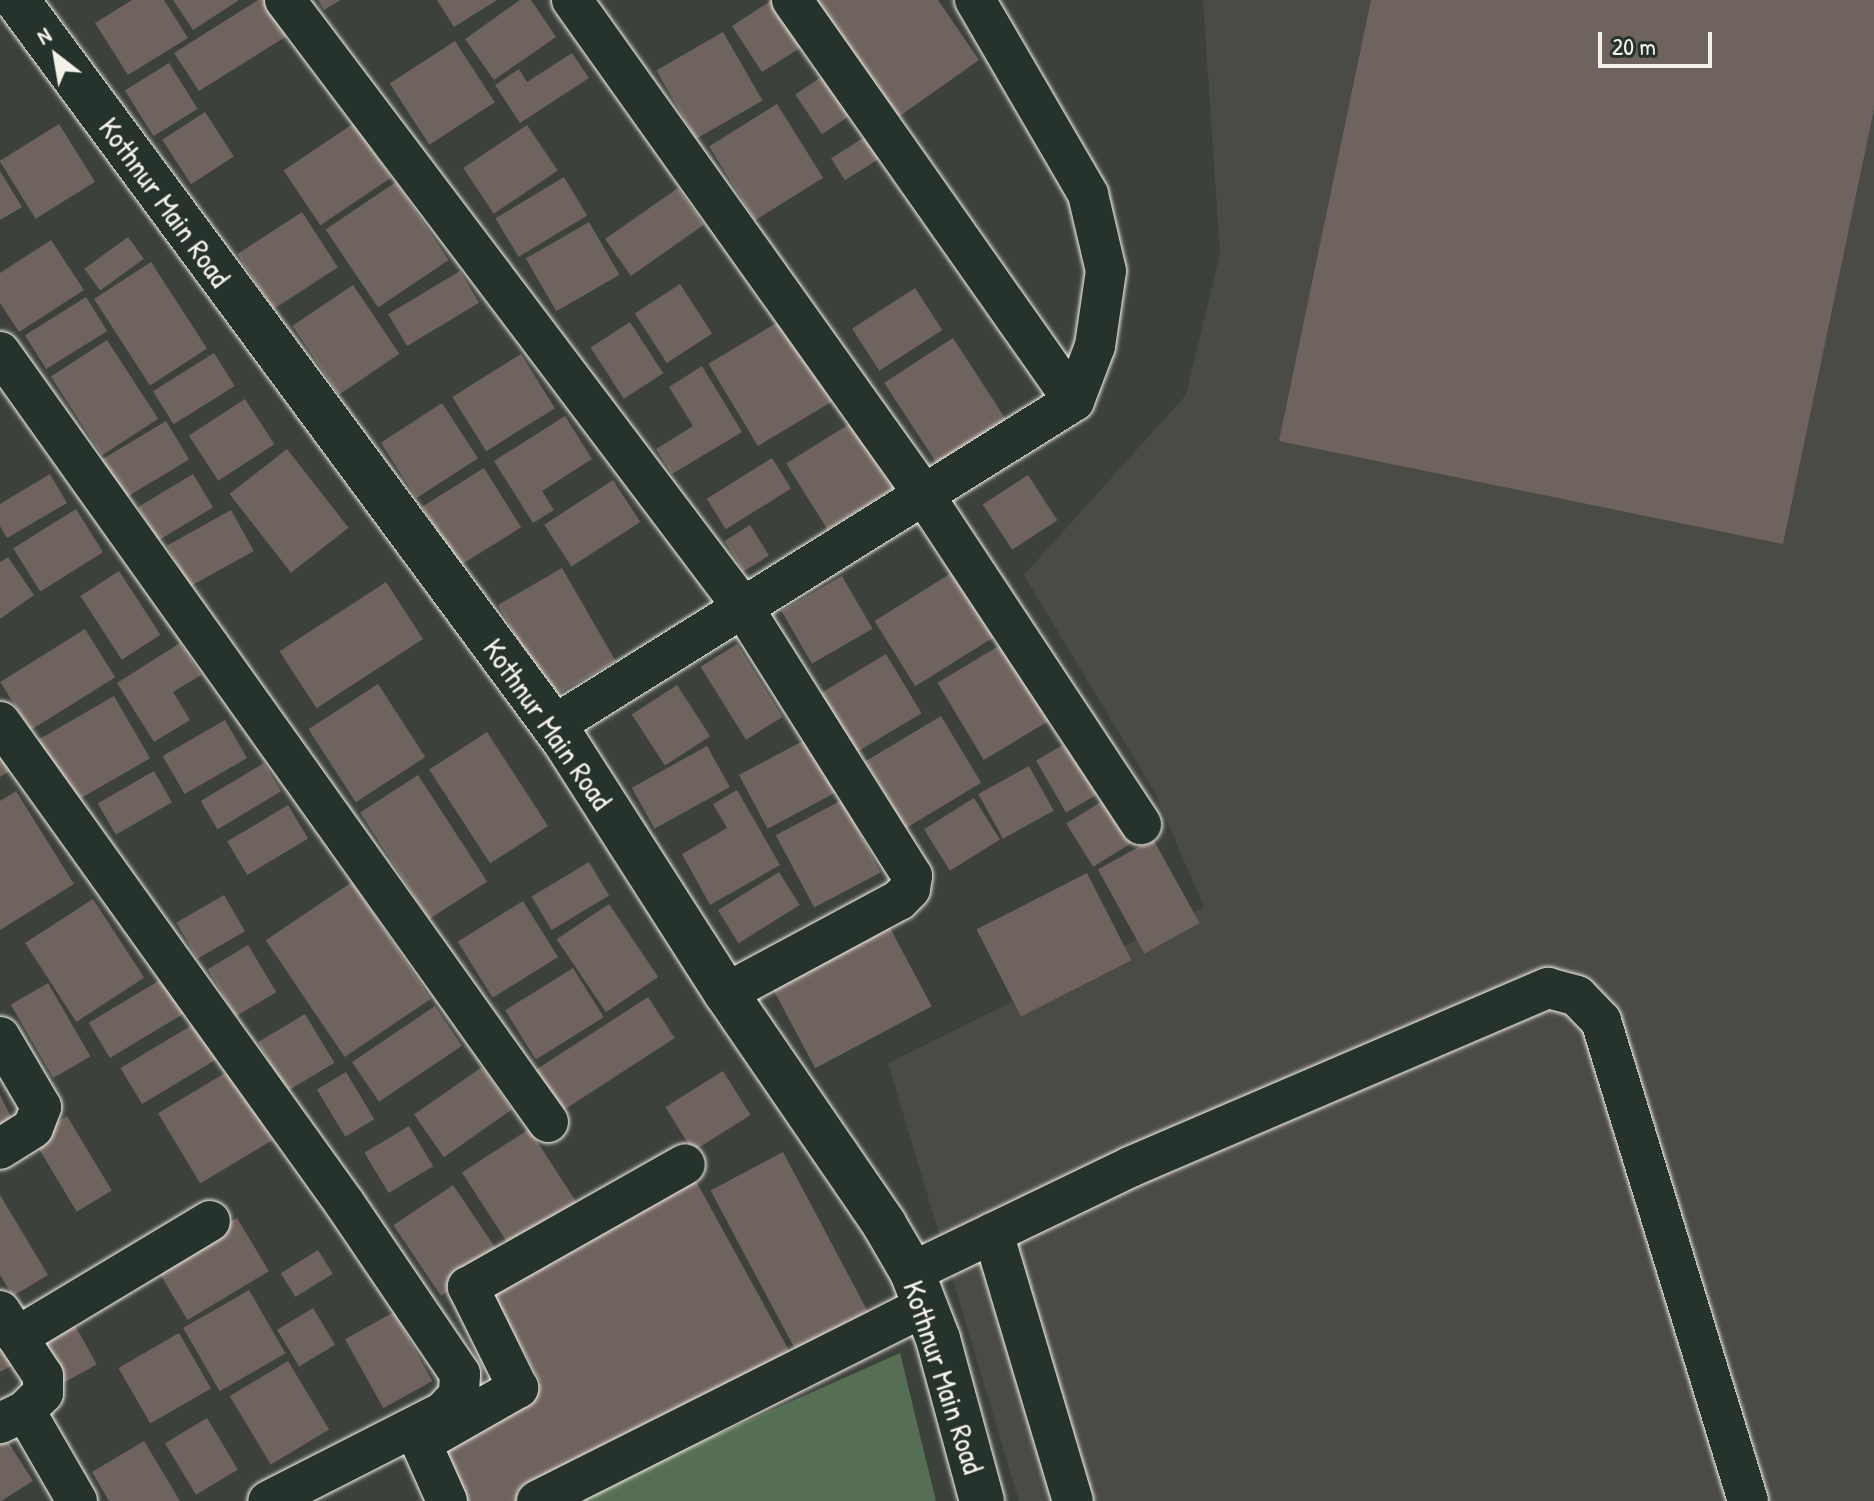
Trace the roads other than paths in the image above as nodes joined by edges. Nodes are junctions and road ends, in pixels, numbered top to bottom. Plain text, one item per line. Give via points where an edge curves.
1 (17, 0) edge
2 (285, 0) edge
3 (572, 0) edge
4 (792, 0) edge
5 (975, 0) edge
6 (0, 352) edge
7 (1074, 401) junction
8 (922, 492) junction
9 (742, 606) junction
10 (0, 722) edge
11 (553, 726) junction
12 (1141, 824) dead end
13 (726, 993) junction
14 (0, 1037) edge
15 (548, 1122) dead end
16 (0, 1149) edge
17 (685, 1164) dead end
18 (210, 1221) dead end
19 (993, 1233) junction
20 (918, 1289) junction
21 (9, 1324) edge
22 (12, 1417) edge
23 (308, 1492) edge
24 (77, 1501) edge
25 (268, 1501) edge
26 (447, 1501) edge
27 (537, 1501) edge
28 (982, 1501) edge
29 (1073, 1501) edge
30 (1748, 1501) edge

1 - 11 main road, Kothnur Main Road
2 - 9 street
3 - 8 street
4 - 7 street
5 - 7 street via 1088,194 1106,271 1095,346
6 - 15 street
7 - 8 street
8 - 9 street
8 - 12 street
9 - 11 street
9 - 13 street via 912,876 910,889 899,900
10 - 23 street via 460,1374 459,1395 443,1412
11 - 13 main road, Kothnur Main Road
13 - 20 main road, Kothnur Main Road via 807,1106
14 - 16 street via 41,1107 33,1128
17 - 26 street via 468,1287 518,1388 421,1443
18 - 21 street
19 - 20 street
19 - 29 street
19 - 30 street via 1130,1167 1548,988 1577,996 1601,1021
20 - 27 street
20 - 28 main road, Kothnur Main Road
21 - 22 street via 43,1376 43,1393
22 - 24 street
23 - 25 street

